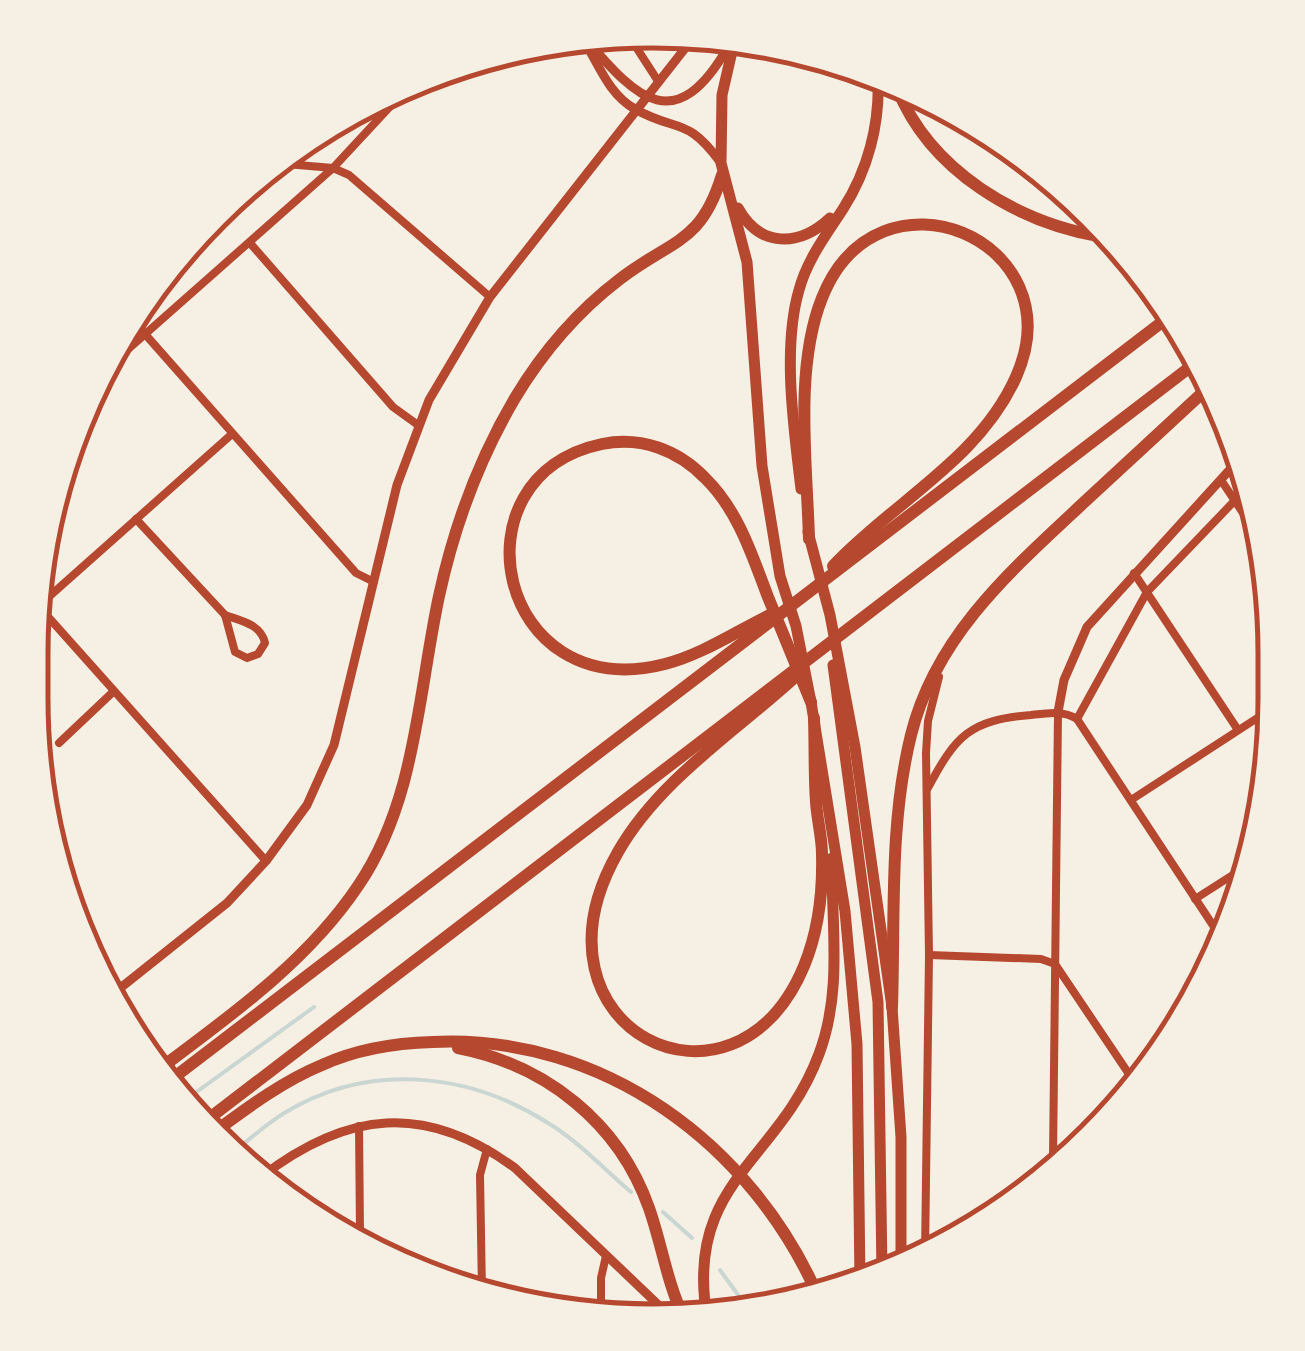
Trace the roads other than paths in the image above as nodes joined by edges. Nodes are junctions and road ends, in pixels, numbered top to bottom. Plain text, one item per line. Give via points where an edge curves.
1 (637, 48) edge
2 (684, 49) edge
3 (591, 51) edge
4 (594, 51) edge
5 (726, 53) edge
6 (729, 53) edge
7 (658, 80) junction
8 (877, 91) edge
9 (645, 97) junction
10 (905, 103) edge
11 (389, 108) edge
12 (635, 110) junction
13 (295, 165) edge
14 (333, 168) junction
15 (723, 174) junction
16 (852, 192) junction
17 (1087, 233) edge
18 (250, 242) junction
19 (490, 297) junction
20 (1160, 323) edge
21 (141, 330) edge
22 (145, 334) junction
23 (131, 346) edge
24 (1186, 369) edge
25 (1200, 395) edge
26 (418, 425) junction
27 (232, 434) junction
28 (1229, 471) edge
29 (1221, 480) junction
30 (1237, 496) edge
31 (1238, 497) edge
32 (136, 519) junction
33 (809, 539) junction
34 (858, 548) junction
35 (1134, 573) junction
36 (374, 582) junction
37 (1147, 592) junction
38 (51, 598) edge
39 (49, 614) edge
40 (224, 615) junction
41 (830, 616) junction
42 (747, 633) junction
43 (950, 645) junction
44 (114, 691) junction
45 (812, 702) junction
46 (758, 703) junction
47 (1058, 712) junction
48 (814, 718) junction
49 (1257, 718) edge
50 (1078, 719) junction
51 (1238, 730) junction
52 (59, 743) dead end
53 (926, 790) junction
54 (1130, 800) junction
55 (833, 827) junction
56 (266, 861) junction
57 (1230, 877) edge
58 (1196, 899) junction
59 (1213, 925) edge
60 (929, 954) junction
61 (1055, 964) junction
62 (122, 988) edge
63 (892, 1007) junction
64 (416, 1042) junction
65 (169, 1061) edge
66 (1128, 1072) edge
67 (179, 1074) edge
68 (214, 1114) edge
69 (224, 1125) edge
70 (359, 1126) junction
71 (487, 1149) junction
72 (1053, 1151) edge
73 (273, 1169) edge
74 (360, 1227) edge
75 (925, 1238) edge
76 (901, 1249) edge
77 (606, 1256) junction
78 (882, 1258) edge
79 (860, 1266) edge
80 (482, 1279) edge
81 (811, 1282) edge
82 (602, 1301) edge
83 (705, 1301) edge
84 (678, 1303) edge
85 (657, 1304) edge

1 - 7 street
2 - 7 street
3 - 12 street via 608,84
4 - 9 street
5 - 9 street via 685,97
6 - 15 main road
7 - 9 street
8 - 16 main road via 872,143
9 - 12 street
10 - 17 highway via 926,139 977,186 1043,221
11 - 14 street
12 - 15 street via 692,130
12 - 19 street
13 - 14 street
14 - 18 street
14 - 19 street
15 - 16 main road via 752,226 788,240 816,231
15 - 45 main road via 747,262 772,532
15 - 65 highway via 699,226 620,279 554,343 495,436 447,561 401,792 358,886 295,961
16 - 33 main road via 811,260 795,308 794,422
18 - 22 street
18 - 26 street via 393,406
19 - 26 street
20 - 34 highway
21 - 22 street
22 - 23 street
22 - 27 street
24 - 46 highway
25 - 43 highway via 1022,561
26 - 36 street
27 - 32 street
27 - 36 street via 356,574
28 - 29 street
29 - 30 street
29 - 35 street
31 - 37 street
32 - 38 street
32 - 40 street
33 - 34 highway via 805,403 822,297 843,261 873,236 906,224 957,228 991,248 1015,278 1028,325 1017,374 1002,404 964,449
33 - 41 main road
34 - 42 highway via 803,598
35 - 37 street
35 - 47 street via 1078,642
36 - 56 street via 334,746 307,805
37 - 50 street
37 - 51 street
39 - 44 street
40 - 40 street via 263,634 258,654 235,652
41 - 63 main road
41 - 78 main road via 878,1002
42 - 45 highway via 637,669 571,658 533,626 512,580 509,546 521,506 548,470 596,446 650,444 680,457 708,480 739,525
42 - 67 highway
43 - 53 street via 928,721
43 - 63 highway via 920,705 901,786
44 - 52 street
44 - 56 street
45 - 48 main road
46 - 48 highway via 648,811 620,849 596,904 590,952 599,988 618,1017 658,1044 701,1051 733,1043 763,1025 797,980 822,879
46 - 68 highway
47 - 50 street
47 - 53 street via 980,723 956,742
47 - 61 street
48 - 55 main road
49 - 51 street
50 - 54 street
51 - 54 street
53 - 60 street
54 - 58 street
55 - 79 main road via 857,1044
55 - 83 main road via 835,972 826,1035 800,1096 730,1184 714,1217 704,1260
56 - 62 street via 227,903
57 - 58 street
58 - 59 street
60 - 61 street
60 - 75 street
61 - 66 street
61 - 72 street
63 - 76 main road
64 - 69 highway via 322,1064
64 - 81 highway via 490,1043 578,1063 649,1098 749,1185
64 - 84 highway via 511,1063 561,1090 602,1127 642,1191
70 - 71 street via 410,1122
70 - 73 street via 310,1143
70 - 74 street
71 - 77 street
71 - 80 street via 480,1176
77 - 82 street
77 - 85 street

